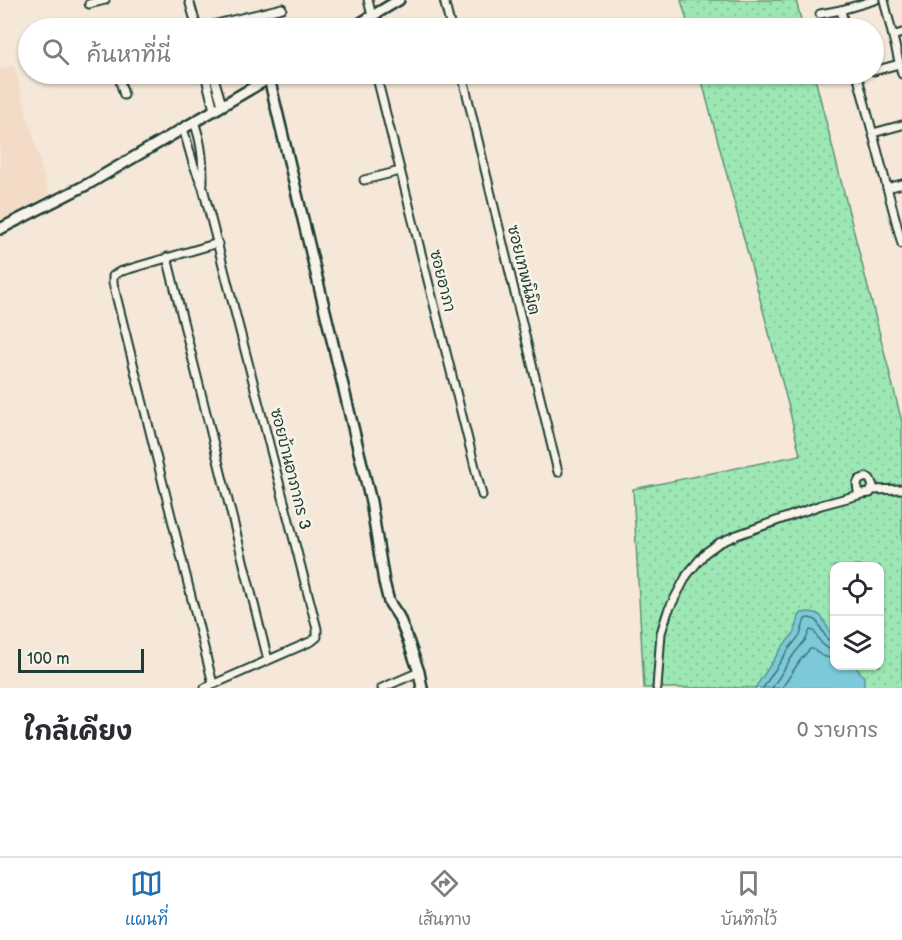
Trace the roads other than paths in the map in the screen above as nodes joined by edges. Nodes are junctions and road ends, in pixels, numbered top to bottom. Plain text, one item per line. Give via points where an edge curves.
1 (105, 0) edge
2 (189, 0) edge
3 (368, 0) edge
4 (399, 0) edge
5 (444, 0) edge
6 (875, 0) edge
7 (884, 0) edge
8 (89, 4) dead end
9 (282, 8) dead end
10 (841, 10) junction
11 (820, 14) dead end
12 (372, 16) joint
13 (195, 18) edge
14 (240, 18) edge
15 (448, 18) edge
16 (843, 18) edge
17 (902, 33) edge
18 (893, 36) junction
19 (899, 64) junction
20 (884, 68) edge
21 (902, 74) edge
22 (121, 84) edge
23 (209, 84) edge
24 (214, 84) edge
25 (258, 84) edge
26 (274, 84) edge
27 (378, 84) edge
28 (464, 84) edge
29 (861, 84) edge
30 (124, 95) dead end
31 (218, 108) junction
32 (194, 122) junction
33 (902, 125) edge
34 (183, 128) junction
35 (873, 133) junction
36 (400, 171) junction
37 (364, 180) dead end
38 (902, 184) edge
39 (203, 188) junction
40 (887, 188) junction
41 (0, 229) edge
42 (218, 243) junction
43 (902, 244) edge
44 (168, 257) junction
45 (558, 472) dead end
46 (902, 489) edge
47 (872, 490) junction
48 (862, 494) junction
49 (482, 495) dead end
50 (268, 660) junction
51 (419, 672) junction
52 (213, 684) junction
53 (206, 688) edge
54 (382, 688) edge
55 (422, 688) edge
56 (657, 688) edge

1 - 8 street
2 - 13 street
3 - 12 street
4 - 12 street
5 - 15 street
6 - 10 street
7 - 18 street
9 - 14 street
10 - 11 street
10 - 16 street
17 - 18 street
18 - 19 street
19 - 20 street
19 - 21 street
22 - 30 street
23 - 31 street
24 - 31 street
25 - 31 street
26 - 51 street via 369,491 389,602 399,617
27 - 36 street, ซอยอาภา
28 - 45 street, ซอยเทพนิมิต
29 - 35 street
31 - 32 street
32 - 34 street
32 - 39 street, ซอยบ้านอาภากร 3 via 200,137
33 - 35 street
34 - 39 street, ซอยบ้านอาภากร 3
34 - 41 street via 90,183
35 - 40 street
36 - 37 street
36 - 49 street, ซอยอาภา
38 - 40 street
39 - 42 street, ซอยบ้านอาภากร 3
40 - 43 street
42 - 44 street
42 - 50 street, ซอยบ้านอาภากร 3 via 317,629 317,637 312,641
44 - 50 street
44 - 52 street via 119,272 112,283
46 - 47 street
47 - 48 street
47 - 48 street via 873,482 862,478 857,488
48 - 56 street via 736,535 705,553 687,575 668,611 661,633
50 - 52 street, ซอยบ้านอาภากร 3
51 - 54 street
51 - 55 street
52 - 53 street, ซอยบ้านอาภากร 3

